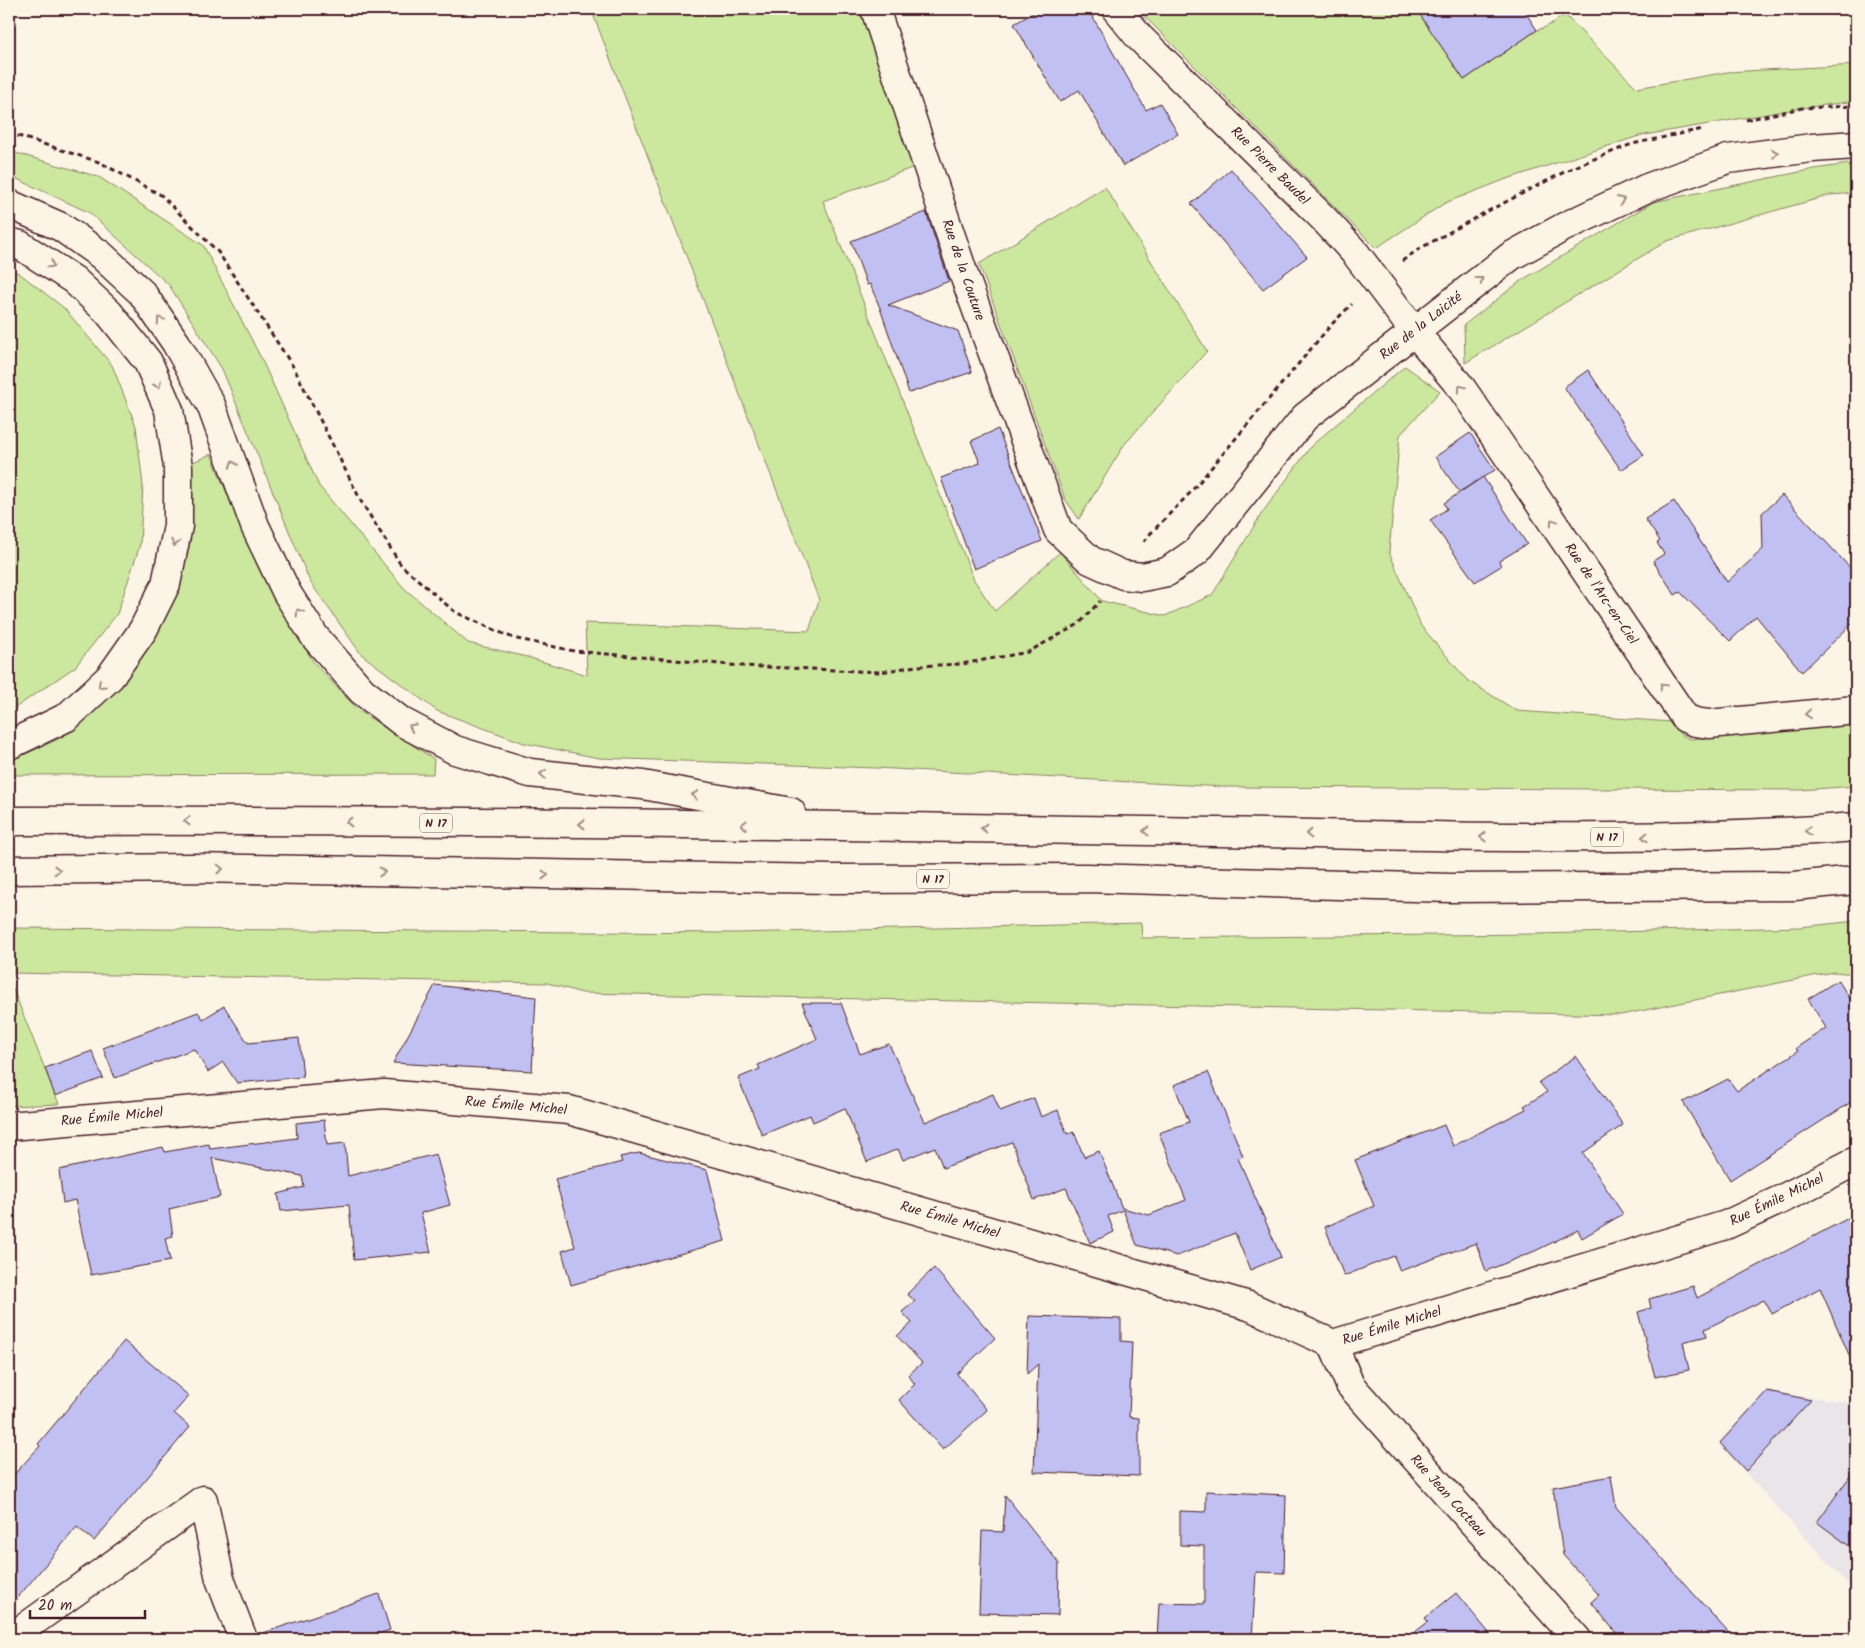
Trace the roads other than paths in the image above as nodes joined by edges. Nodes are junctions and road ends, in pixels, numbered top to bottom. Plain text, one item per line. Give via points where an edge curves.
1 (876, 9) edge
2 (1116, 9) edge
3 (1856, 145) edge
4 (9, 204) edge
5 (9, 242) edge
6 (1414, 331) junction
7 (1058, 530) joint
8 (1856, 710) edge
9 (9, 745) edge
10 (9, 822) edge
11 (863, 826) junction
12 (1856, 827) edge
13 (9, 870) edge
14 (1856, 880) edge
15 (9, 1126) edge
16 (1856, 1161) edge
17 (1333, 1344) junction
18 (9, 1639) edge
19 (243, 1639) edge
20 (1577, 1639) edge

1 - 7 main road, Rue de la Couture via 965,278
2 - 6 main road, Rue Pierre Baudel via 1139,37 1323,218 1356,254
6 -> 3 main road, Rue de la Laicité via 1511,256 1647,188 1728,159
11 -> 4 main road via 643,785 530,773 455,750 402,722 362,691 315,637 287,593 255,526 211,405 176,343 142,293 101,255 61,227
5 -> 9 main road via 20,245 74,280 109,313 148,362 169,410 178,467 178,526 166,584 143,630 110,677 67,717
6 - 7 main road, Rue de la Laicité via 1305,417 1197,551 1167,572 1142,577 1123,575 1090,560
8 -> 6 main road, Rue de l'Arc-en-Ciel via 1709,724 1685,718 1460,386
11 -> 10 main road, N 17
12 -> 11 main road, N 17 via 1787,833 1608,838
13 -> 14 main road, N 17 via 191,868 830,880 1086,878 1451,888 1794,886
15 - 17 main road, Rue Émile Michel via 384,1094 569,1110 1249,1306
16 - 17 main road, Rue Émile Michel via 1726,1225
17 - 20 main road, Rue Jean Cocteau via 1350,1385
18 - 19 main road via 203,1500 220,1579

